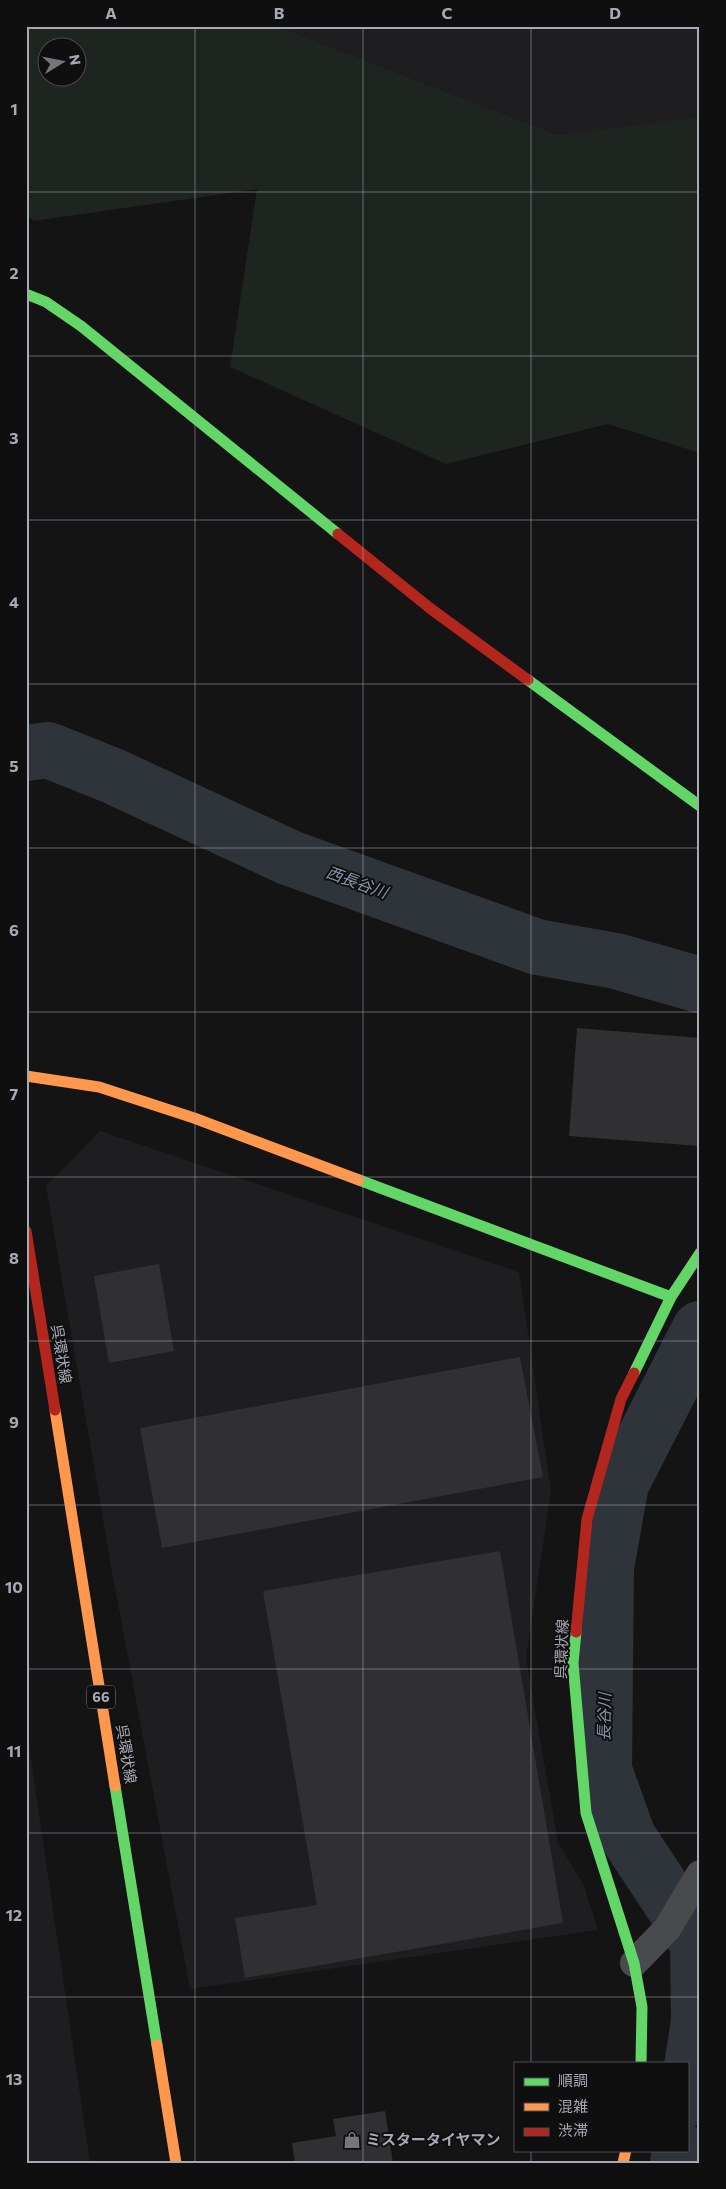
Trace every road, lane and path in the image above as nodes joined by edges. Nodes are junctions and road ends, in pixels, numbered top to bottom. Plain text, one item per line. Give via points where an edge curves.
1 (26, 294) edge
2 (700, 806) edge
3 (26, 1076) edge
4 (26, 1231) edge
5 (700, 1253) edge
6 (671, 1297) junction
7 (700, 1874) edge
8 (634, 1963) junction
9 (641, 2062) edge
10 (176, 2163) edge

1 - 2 street via 46,302 81,326 431,609
3 - 6 street via 99,1087 194,1118
4 - 10 street, 呉環状線 / 66
5 - 6 street, 呉環状線
6 - 8 street, 呉環状線 via 621,1398 587,1519 573,1663 586,1813
7 - 8 street via 667,1928
8 - 9 street, 呉環状線 via 642,2007

